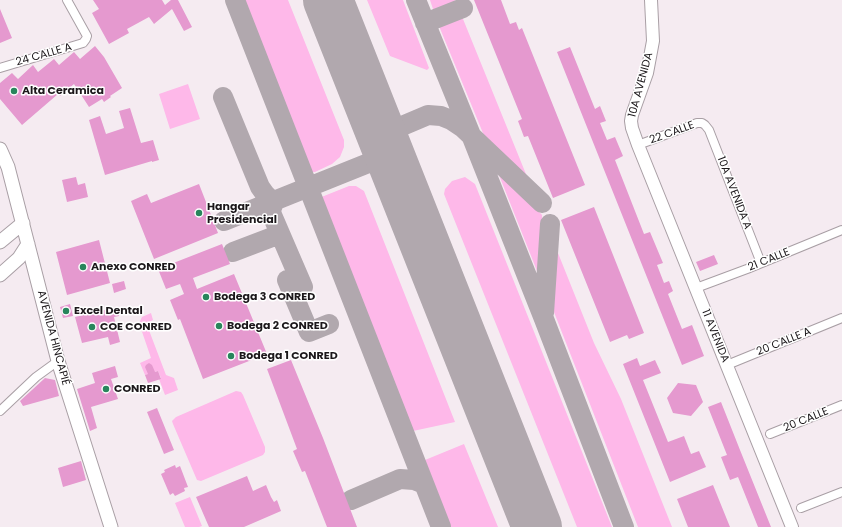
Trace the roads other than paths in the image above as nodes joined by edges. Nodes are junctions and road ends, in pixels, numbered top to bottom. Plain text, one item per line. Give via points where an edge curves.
1 (67, 0) edge
2 (651, 0) edge
3 (0, 68) edge
4 (705, 125) joint
5 (638, 145) junction
6 (0, 149) edge
7 (23, 223) junction
8 (842, 230) edge
9 (0, 242) edge
10 (28, 244) junction
11 (15, 262) junction
12 (761, 263) junction
13 (35, 268) junction
14 (0, 275) edge
15 (696, 288) junction
16 (842, 318) edge
17 (58, 361) junction
18 (727, 365) junction
19 (842, 405) edge
20 (0, 411) edge
21 (770, 434) dead end
22 (842, 492) edge
23 (801, 508) dead end
24 (111, 527) edge
25 (792, 527) edge

1 - 3 street, 24 CALLE A via 85,31 86,40
2 - 5 main road, 10A AVENIDA via 653,41 647,73 631,121
4 - 5 street, 22 CALLE via 697,122
4 - 12 street, 10A AVENIDA A
5 - 15 main road, 11 AVENIDA
6 - 7 main road, AVENIDA HINCAPIÉ via 8,167
7 - 9 main road
7 - 10 main road, AVENIDA HINCAPIÉ
8 - 12 street, 21 CALLE
10 - 11 main road
10 - 13 main road, AVENIDA HINCAPIÉ
11 - 13 main road
11 - 14 main road
12 - 15 street, 21 CALLE
13 - 17 main road, AVENIDA HINCAPIÉ
15 - 18 main road, 11 AVENIDA
16 - 18 street, 20 CALLE A
17 - 20 street via 36,377
17 - 24 main road, AVENIDA HINCAPIÉ
18 - 25 main road, 11 AVENIDA
19 - 21 street, 20 CALLE
22 - 23 street

